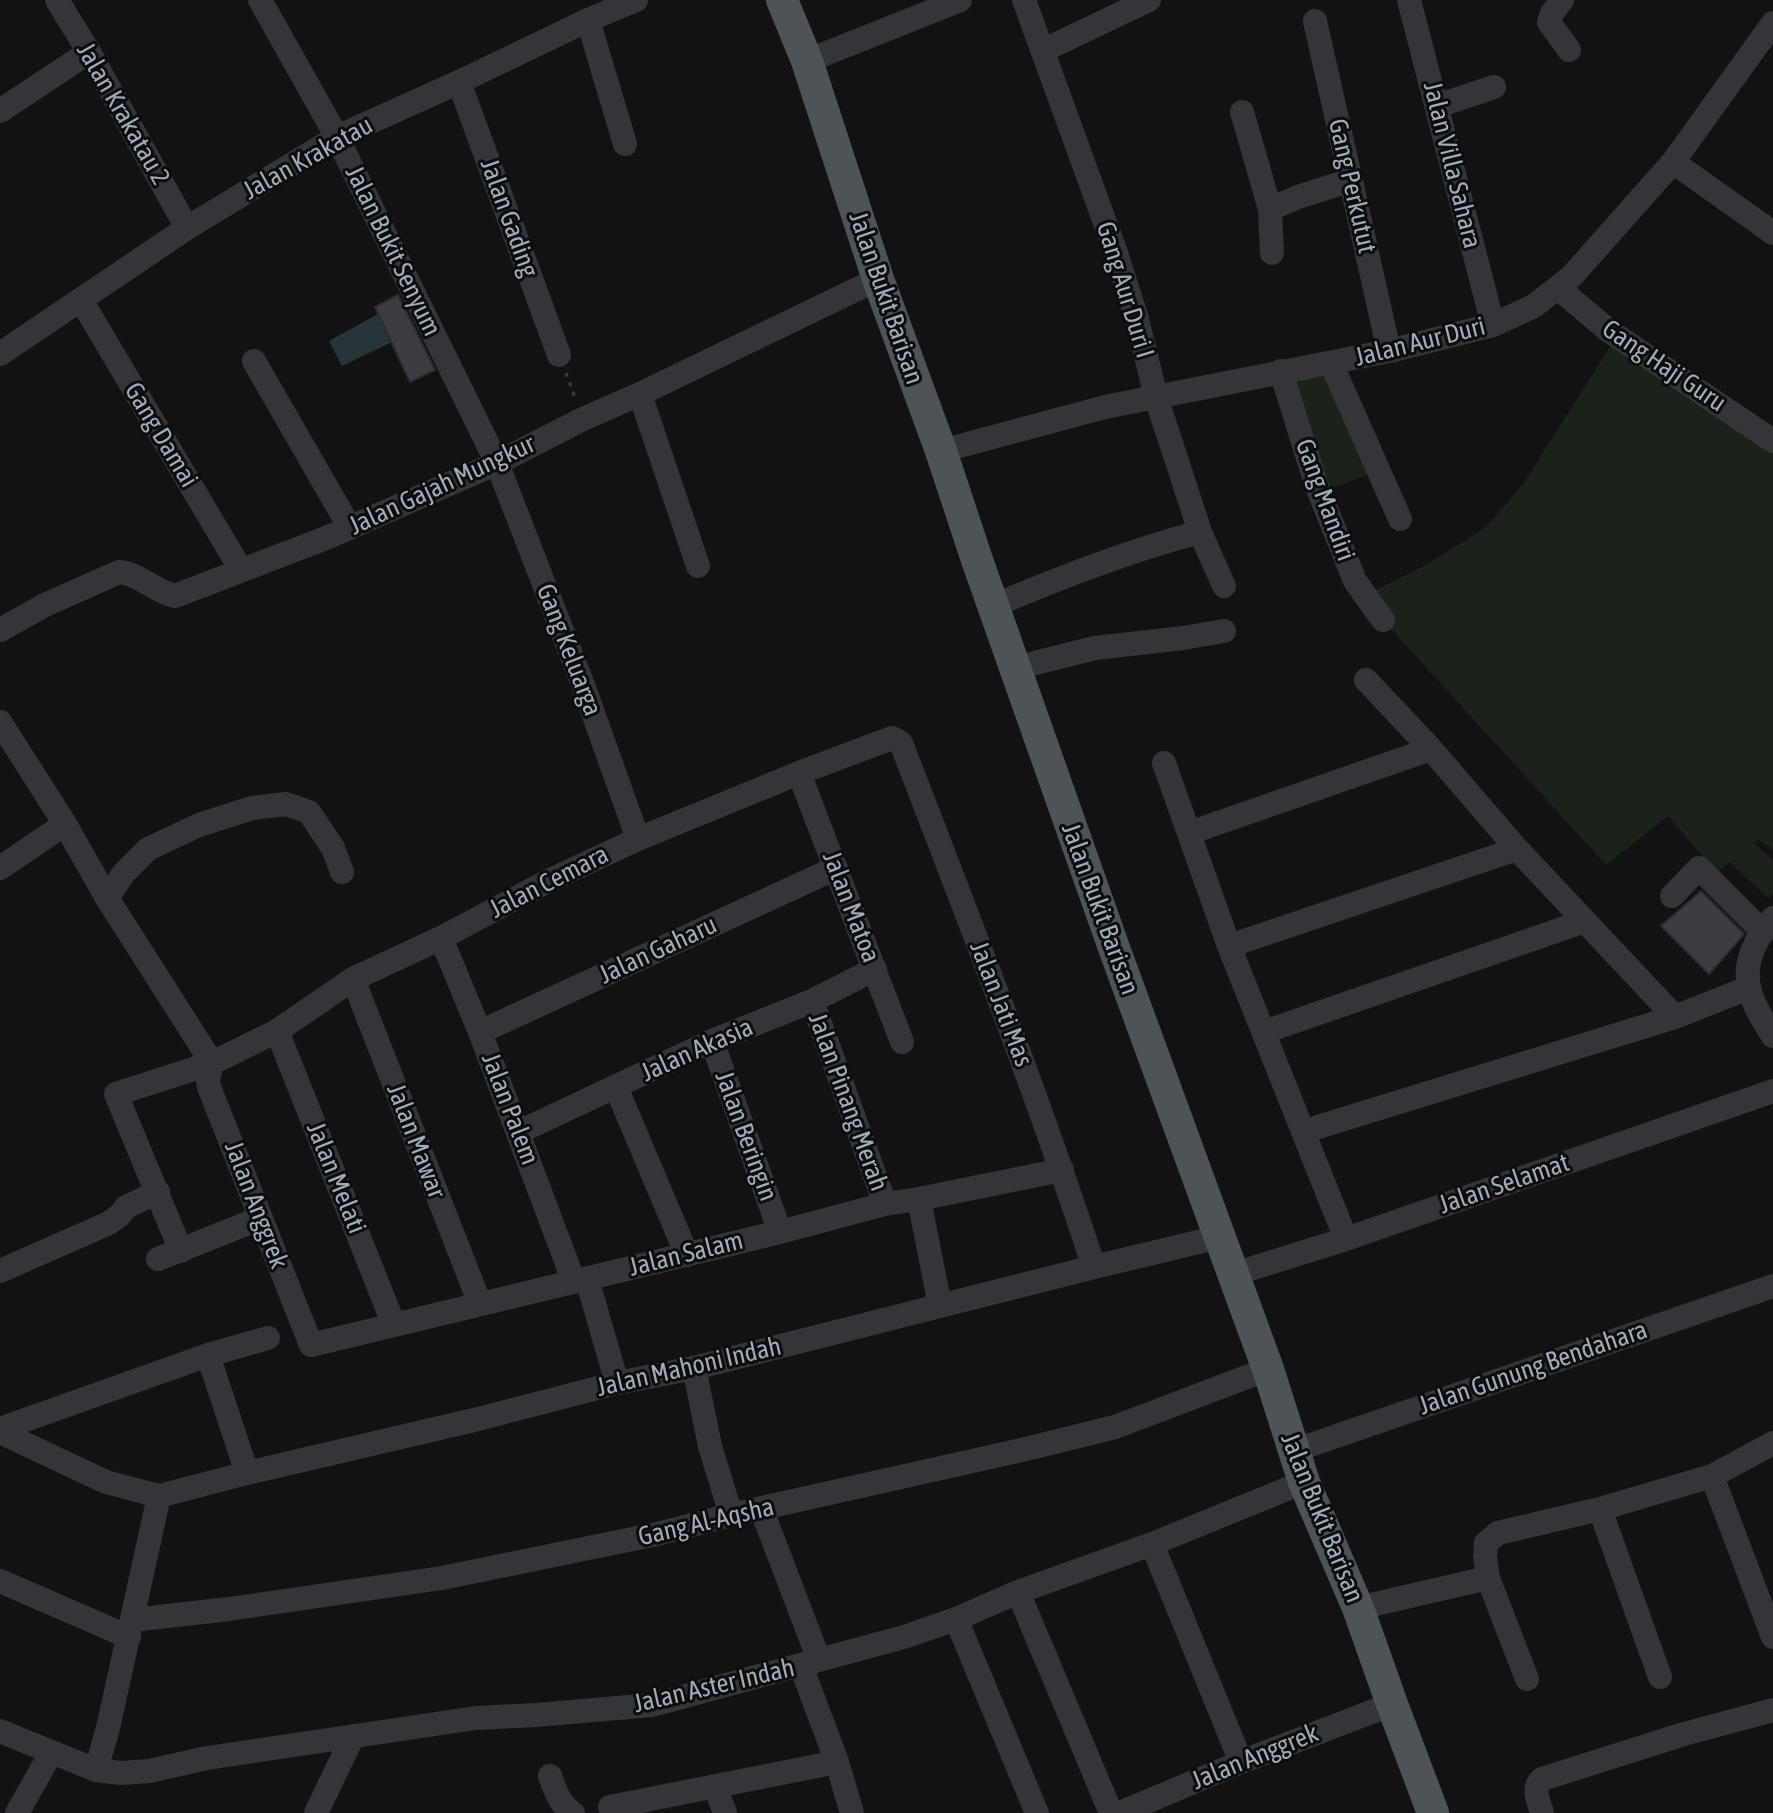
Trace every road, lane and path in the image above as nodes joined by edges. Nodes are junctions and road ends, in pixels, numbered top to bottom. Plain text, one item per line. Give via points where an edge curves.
1 (57, 0) edge
2 (260, 0) edge
3 (636, 0) edge
4 (782, 0) edge
5 (960, 0) edge
6 (1024, 0) edge
7 (1149, 0) edge
8 (1562, 0) edge
9 (1415, 1) edge
10 (588, 20) junction
11 (1315, 21) dead end
12 (1773, 23) edge
13 (1044, 50) junction
14 (1569, 50) dead end
15 (89, 52) junction
16 (807, 61) junction
17 (459, 82) junction
18 (1494, 87) dead end
19 (1437, 106) junction
20 (0, 111) edge
21 (1242, 112) dead end
22 (337, 137) junction
23 (625, 144) dead end
24 (1673, 162) junction
25 (1351, 180) junction
26 (1270, 209) junction
27 (187, 228) junction
28 (1772, 231) edge
29 (1272, 253) dead end
30 (878, 279) junction
31 (1558, 288) junction
32 (81, 300) junction
33 (1493, 325) junction
34 (1389, 351) junction
35 (0, 354) edge
36 (559, 355) joint
37 (254, 361) dead end
38 (1331, 363) junction
39 (1281, 371) junction
40 (640, 394) junction
41 (1156, 397) junction
42 (583, 419) junction
43 (1773, 441) edge
44 (941, 451) junction
45 (497, 463) junction
46 (1400, 519) dead end
47 (350, 528) junction
48 (1200, 532) junction
49 (698, 566) dead end
50 (241, 570) junction
51 (1224, 586) dead end
52 (993, 606) junction
53 (1383, 620) dead end
54 (0, 630) edge
55 (1224, 631) dead end
56 (1015, 668) junction
57 (1366, 680) dead end
58 (2, 729) edge
59 (901, 743) joint
60 (1431, 749) junction
61 (1164, 763) dead end
62 (799, 773) junction
63 (65, 824) junction
64 (1189, 833) junction
65 (638, 839) junction
66 (1517, 849) junction
67 (0, 868) edge
68 (836, 868) junction
69 (342, 872) dead end
70 (1672, 896) dead end
71 (107, 898) junction
72 (1585, 921) junction
73 (1768, 925) edge
74 (441, 938) junction
75 (1229, 946) junction
76 (875, 969) junction
77 (353, 979) junction
78 (1748, 988) junction
79 (812, 1001) junction
80 (1675, 1017) junction
81 (277, 1031) junction
82 (480, 1032) junction
83 (1264, 1032) junction
84 (1773, 1036) edge
85 (712, 1041) junction
86 (902, 1042) dead end
87 (212, 1063) junction
88 (616, 1087) junction
89 (1773, 1091) edge
90 (1305, 1131) junction
91 (519, 1132) junction
92 (1062, 1170) junction
93 (158, 1192) junction
94 (919, 1199) junction
95 (885, 1204) junction
96 (261, 1218) junction
97 (780, 1232) junction
98 (1219, 1237) junction
99 (1346, 1239) junction
100 (181, 1251) junction
101 (687, 1255) junction
102 (158, 1259) dead end
103 (1094, 1267) junction
104 (0, 1271) edge
105 (1234, 1274) junction
106 (580, 1280) junction
107 (1773, 1286) edge
108 (480, 1304) junction
109 (940, 1306) junction
110 (394, 1325) junction
111 (268, 1338) dead end
112 (311, 1345) joint
113 (208, 1355) junction
114 (694, 1368) junction
115 (1268, 1369) junction
116 (617, 1383) junction
117 (0, 1431) edge
118 (1773, 1443) edge
119 (1293, 1451) junction
120 (247, 1473) junction
121 (1712, 1476) junction
122 (1304, 1482) junction
123 (159, 1496) junction
124 (761, 1508) junction
125 (1600, 1509) junction
126 (731, 1515) junction
127 (1152, 1544) junction
128 (1488, 1578) junction
129 (0, 1581) edge
130 (1018, 1592) junction
131 (1358, 1608) junction
132 (956, 1619) junction
133 (130, 1628) junction
134 (1773, 1637) edge
135 (810, 1663) junction
136 (1660, 1677) dead end
137 (1527, 1679) dead end
138 (1392, 1704) junction
139 (1773, 1710) edge
140 (0, 1731) edge
141 (353, 1736) junction
142 (51, 1753) junction
143 (837, 1762) junction
144 (1241, 1762) junction
145 (96, 1770) junction
146 (550, 1776) dead end
147 (715, 1786) junction
148 (611, 1810) edge
149 (17, 1813) edge
150 (316, 1813) edge
151 (574, 1813) edge
152 (725, 1813) edge
153 (852, 1813) edge
154 (1037, 1813) edge
155 (1111, 1813) edge
156 (1120, 1813) edge
157 (1433, 1813) edge
158 (1542, 1813) edge

1 - 15 street, Jalan Krakatau 2
2 - 22 street, Jalan Bukit Senyum
3 - 10 street, Jalan Krakatau
4 - 16 main road, Jalan Bukit Barisan
5 - 16 street
6 - 13 street, Gang Aur Duri I
7 - 13 street
8 - 14 street via 1549,22
9 - 19 street, Jalan Villa Sahara
10 - 17 street, Jalan Krakatau
10 - 23 street
11 - 25 street, Gang Perkutut
12 - 24 street, Jalan Aur Duri
13 - 41 street, Gang Aur Duri I via 1115,250
15 - 20 street
15 - 27 street, Jalan Krakatau 2
16 - 30 main road, Jalan Bukit Barisan
17 - 22 street, Jalan Krakatau
17 - 36 street, Jalan Gading
18 - 19 street
19 - 33 street, Jalan Villa Sahara
21 - 26 street
22 - 27 street, Jalan Krakatau
22 - 45 street, Jalan Bukit Senyum
24 - 28 street
24 - 31 street, Jalan Aur Duri
25 - 26 street
25 - 34 street, Gang Perkutut
26 - 29 street
27 - 32 street, Jalan Krakatau
30 - 40 street, Jalan Gajah Mungkur
30 - 44 main road, Jalan Bukit Barisan
31 - 33 street, Jalan Aur Duri
31 - 43 street, Gang Haji Guru via 1608,330
32 - 35 street, Jalan Krakatau
32 - 50 street, Gang Damai
33 - 34 street, Jalan Aur Duri
34 - 38 street, Jalan Aur Duri
36 - 42 path
37 - 47 street
38 - 39 street, Jalan Aur Duri
38 - 46 street
39 - 41 street, Jalan Aur Duri
39 - 53 street, Gang Mandiri via 1316,484 1355,581
40 - 42 street, Jalan Gajah Mungkur
40 - 49 street
41 - 44 street, Jalan Aur Duri
41 - 48 street, Gang Aur Duri I
42 - 45 street, Jalan Gajah Mungkur
44 - 52 main road, Jalan Bukit Barisan
45 - 47 street, Jalan Gajah Mungkur
45 - 65 street, Gang Keluarga
47 - 50 street, Jalan Gajah Mungkur
48 - 51 street, Gang Aur Duri I
48 - 52 street via 1117,556
50 - 54 street, Jalan Gajah Mungkur via 175,596 119,572
52 - 56 main road, Jalan Bukit Barisan
55 - 56 street via 1095,648
56 - 98 main road, Jalan Bukit Barisan
57 - 60 street
58 - 63 street
59 - 62 street, Jalan Cemara via 892,738
59 - 92 street, Jalan Jati Mas
60 - 64 street
60 - 66 street
61 - 64 street
62 - 65 street, Jalan Cemara
62 - 68 street, Jalan Matoa
63 - 67 street
63 - 71 street
64 - 75 street
65 - 74 street, Jalan Cemara
66 - 72 street
66 - 75 street
68 - 76 street, Jalan Matoa
68 - 82 street, Jalan Gaharu
69 - 71 street via 309,812 286,804 252,808 199,825 148,849
70 - 73 street via 1699,868
71 - 87 street
72 - 80 street
72 - 83 street
73 - 78 street via 1754,946
74 - 77 street, Jalan Cemara
74 - 82 street, Jalan Palem
75 - 83 street
76 - 79 street, Jalan Akasia
76 - 86 street, Jalan Matoa
77 - 81 street, Jalan Cemara
77 - 108 street, Jalan Mawar
78 - 80 street
78 - 84 street
79 - 85 street, Jalan Akasia
79 - 95 street, Jalan Pinang Merah
80 - 90 street
81 - 87 street, Jalan Cemara
81 - 110 street, Jalan Melati
82 - 91 street, Jalan Palem
83 - 90 street
85 - 88 street, Jalan Akasia
85 - 97 street, Jalan Beringin
87 - 93 street, Jalan Cemara via 116,1094
87 - 96 street, Jalan Anggrek via 209,1087
88 - 91 street, Jalan Akasia
88 - 101 street
89 - 99 street, Jalan Selamat
90 - 99 street
91 - 106 street, Jalan Palem
92 - 94 street, Jalan Salam
92 - 103 street, Jalan Jati Mas
93 - 100 street
93 - 104 street via 126,1207 109,1223
94 - 95 street, Jalan Salam
94 - 109 street
95 - 97 street, Jalan Salam
96 - 100 street
96 - 112 street, Jalan Anggrek
97 - 101 street, Jalan Salam
98 - 103 street, Jalan Mahoni Indah
98 - 105 main road, Jalan Bukit Barisan
99 - 105 street, Jalan Selamat
100 - 102 street
101 - 106 street, Jalan Salam
103 - 109 street, Jalan Mahoni Indah
105 - 115 main road, Jalan Bukit Barisan
106 - 108 street, Jalan Salam
106 - 116 street, Jalan Palem
107 - 119 street, Jalan Gunung Bendahara
108 - 110 street, Jalan Salam
109 - 114 street, Jalan Mahoni Indah
110 - 112 street, Jalan Salam
111 - 113 street
113 - 117 street
113 - 120 street
114 - 116 street, Jalan Mahoni Indah
114 - 126 street
115 - 119 main road, Jalan Bukit Barisan
115 - 124 street, Gang Al-Aqsha via 1115,1427
116 - 120 street, Jalan Mahoni Indah
117 - 123 street via 106,1482
118 - 121 street
119 - 122 main road, Jalan Bukit Barisan
120 - 123 street, Jalan Mahoni Indah
121 - 125 street
121 - 134 street
122 - 127 street, Jalan Aster Indah
122 - 131 main road, Jalan Bukit Barisan
123 - 133 street
124 - 126 street, Gang Al-Aqsha
124 - 135 street
125 - 128 street via 1498,1533 1486,1543
125 - 136 street
126 - 133 street, Gang Al-Aqsha via 442,1578
127 - 130 street, Jalan Aster Indah
127 - 144 street
128 - 131 street
128 - 137 street
129 - 133 street
130 - 132 street, Jalan Aster Indah
130 - 155 street
131 - 138 main road, Jalan Bukit Barisan
132 - 135 street, Jalan Aster Indah
132 - 154 street
133 - 145 street
135 - 141 street, Jalan Aster Indah via 652,1705 476,1718
135 - 143 street
138 - 144 street, Jalan Anggrek
138 - 157 main road, Jalan Bukit Barisan
139 - 158 street via 1542,1779 1535,1789
140 - 142 street, Jalan Aster Indah
141 - 145 street, Jalan Aster Indah via 149,1771
141 - 150 street
142 - 145 street, Jalan Aster Indah
142 - 149 street
143 - 147 street
143 - 153 street
144 - 156 street, Jalan Anggrek
146 - 151 street via 560,1802
147 - 148 street
147 - 152 street
148 - 151 street

